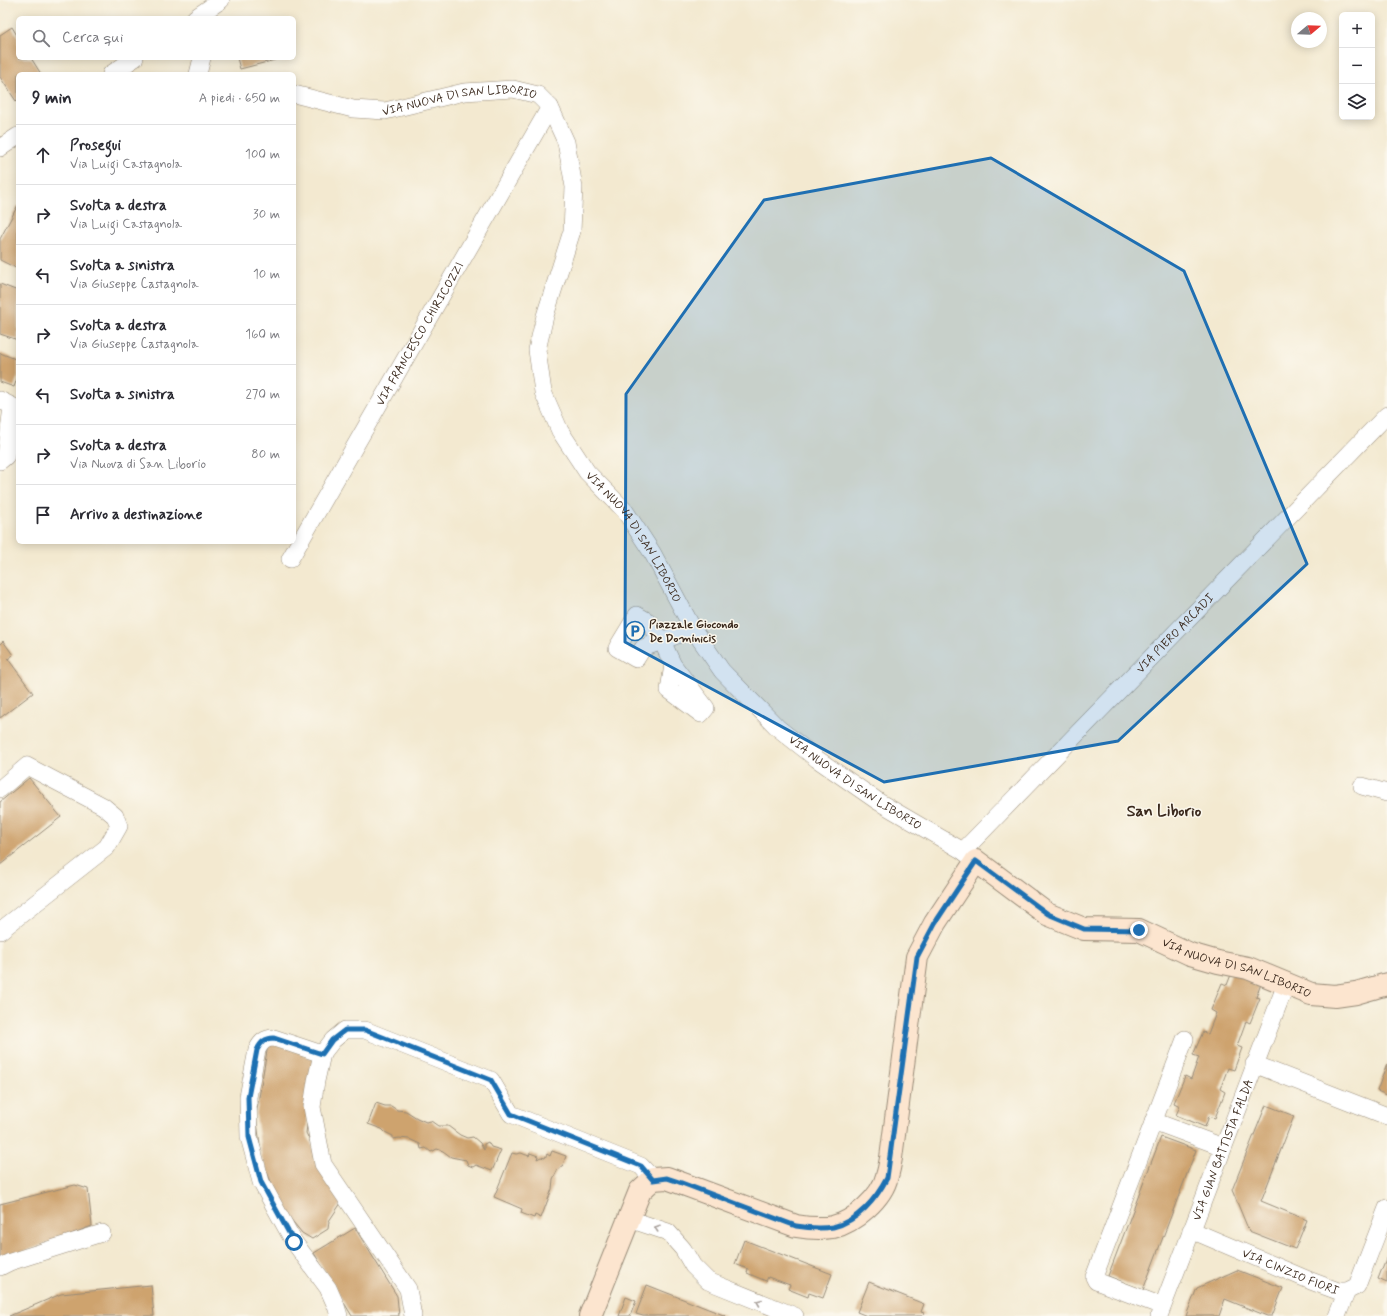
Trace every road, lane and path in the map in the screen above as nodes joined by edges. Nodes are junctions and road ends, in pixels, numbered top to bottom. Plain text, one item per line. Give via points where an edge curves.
1 (215, 8) edge
2 (199, 16) edge
3 (132, 60) edge
4 (202, 60) edge
5 (114, 72) edge
6 (198, 72) edge
7 (296, 94) edge
8 (550, 108) junction
9 (16, 137) edge
10 (0, 148) edge
11 (0, 400) edge
12 (1387, 415) edge
13 (0, 461) edge
14 (290, 559) dead end
15 (693, 629) junction
16 (673, 665) dead end
17 (1362, 786) dead end
18 (0, 789) edge
19 (1387, 793) edge
20 (970, 856) junction
21 (0, 930) edge
22 (1286, 984) junction
23 (1387, 984) edge
24 (1186, 1039) dead end
25 (322, 1054) junction
26 (1254, 1064) junction
27 (1387, 1116) edge
28 (1153, 1121) junction
29 (1223, 1147) junction
30 (653, 1180) junction
31 (1387, 1208) edge
32 (629, 1219) junction
33 (1191, 1230) junction
34 (102, 1233) dead end
35 (0, 1267) edge
36 (1347, 1291) junction
37 (1160, 1311) edge
38 (339, 1316) edge
39 (412, 1316) edge
40 (590, 1316) edge
41 (795, 1316) edge
42 (1337, 1316) edge

1 - 2 street
3 - 5 street
4 - 6 street
7 - 8 street, VIA NUOVA DI SAN LIBORIO via 353,108 385,111 464,92 513,90 538,95
8 - 14 street, VIA FRANCESCO CHIRICOZZI
8 - 15 street, VIA NUOVA DI SAN LIBORIO via 566,142 574,187 572,231 544,316 537,350 543,392 560,431 587,472 626,511 653,554
9 - 10 street
11 - 13 street via 12,406 6,456
12 - 20 street, VIA PIERO ARCADI
15 - 16 street via 662,641
15 - 20 street, VIA NUOVA DI SAN LIBORIO via 722,671 778,728 879,802
17 - 19 street
18 - 21 street via 27,766 103,806 115,816 119,826 107,847
20 - 22 street, VIA NUOVA DI SAN LIBORIO via 1048,914 1076,926 1084,929 1139,930 1190,954 1248,968
20 - 30 street via 917,957 887,1178 880,1192 865,1210 833,1227 796,1226 667,1178
22 - 23 street, VIA NUOVA DI SAN LIBORIO via 1311,994 1335,996
22 - 26 street, VIA GIAN BATTISTA FALDA
24 - 28 street
25 - 30 street via 332,1040 345,1030 365,1030 491,1080 511,1114 641,1166
25 - 38 street via 274,1038 268,1038 261,1043 257,1050 248,1097 249,1137 261,1182 294,1242 328,1288
25 - 39 street via 312,1107 323,1164 408,1289
26 - 27 street
26 - 29 street, VIA GIAN BATTISTA FALDA
28 - 29 street
28 - 37 street via 1094,1276 1096,1281
29 - 33 street, VIA GIAN BATTISTA FALDA
30 - 32 street via 640,1191
31 - 36 street, VIA CINZIO FIORI via 1357,1286
32 - 40 street
41 -> 32 street via 708,1281 693,1266 683,1249 668,1232
33 - 36 street, VIA CINZIO FIORI via 1311,1281 1338,1291
33 - 37 street, VIA GIAN BATTISTA FALDA
34 - 35 street
36 - 42 street

